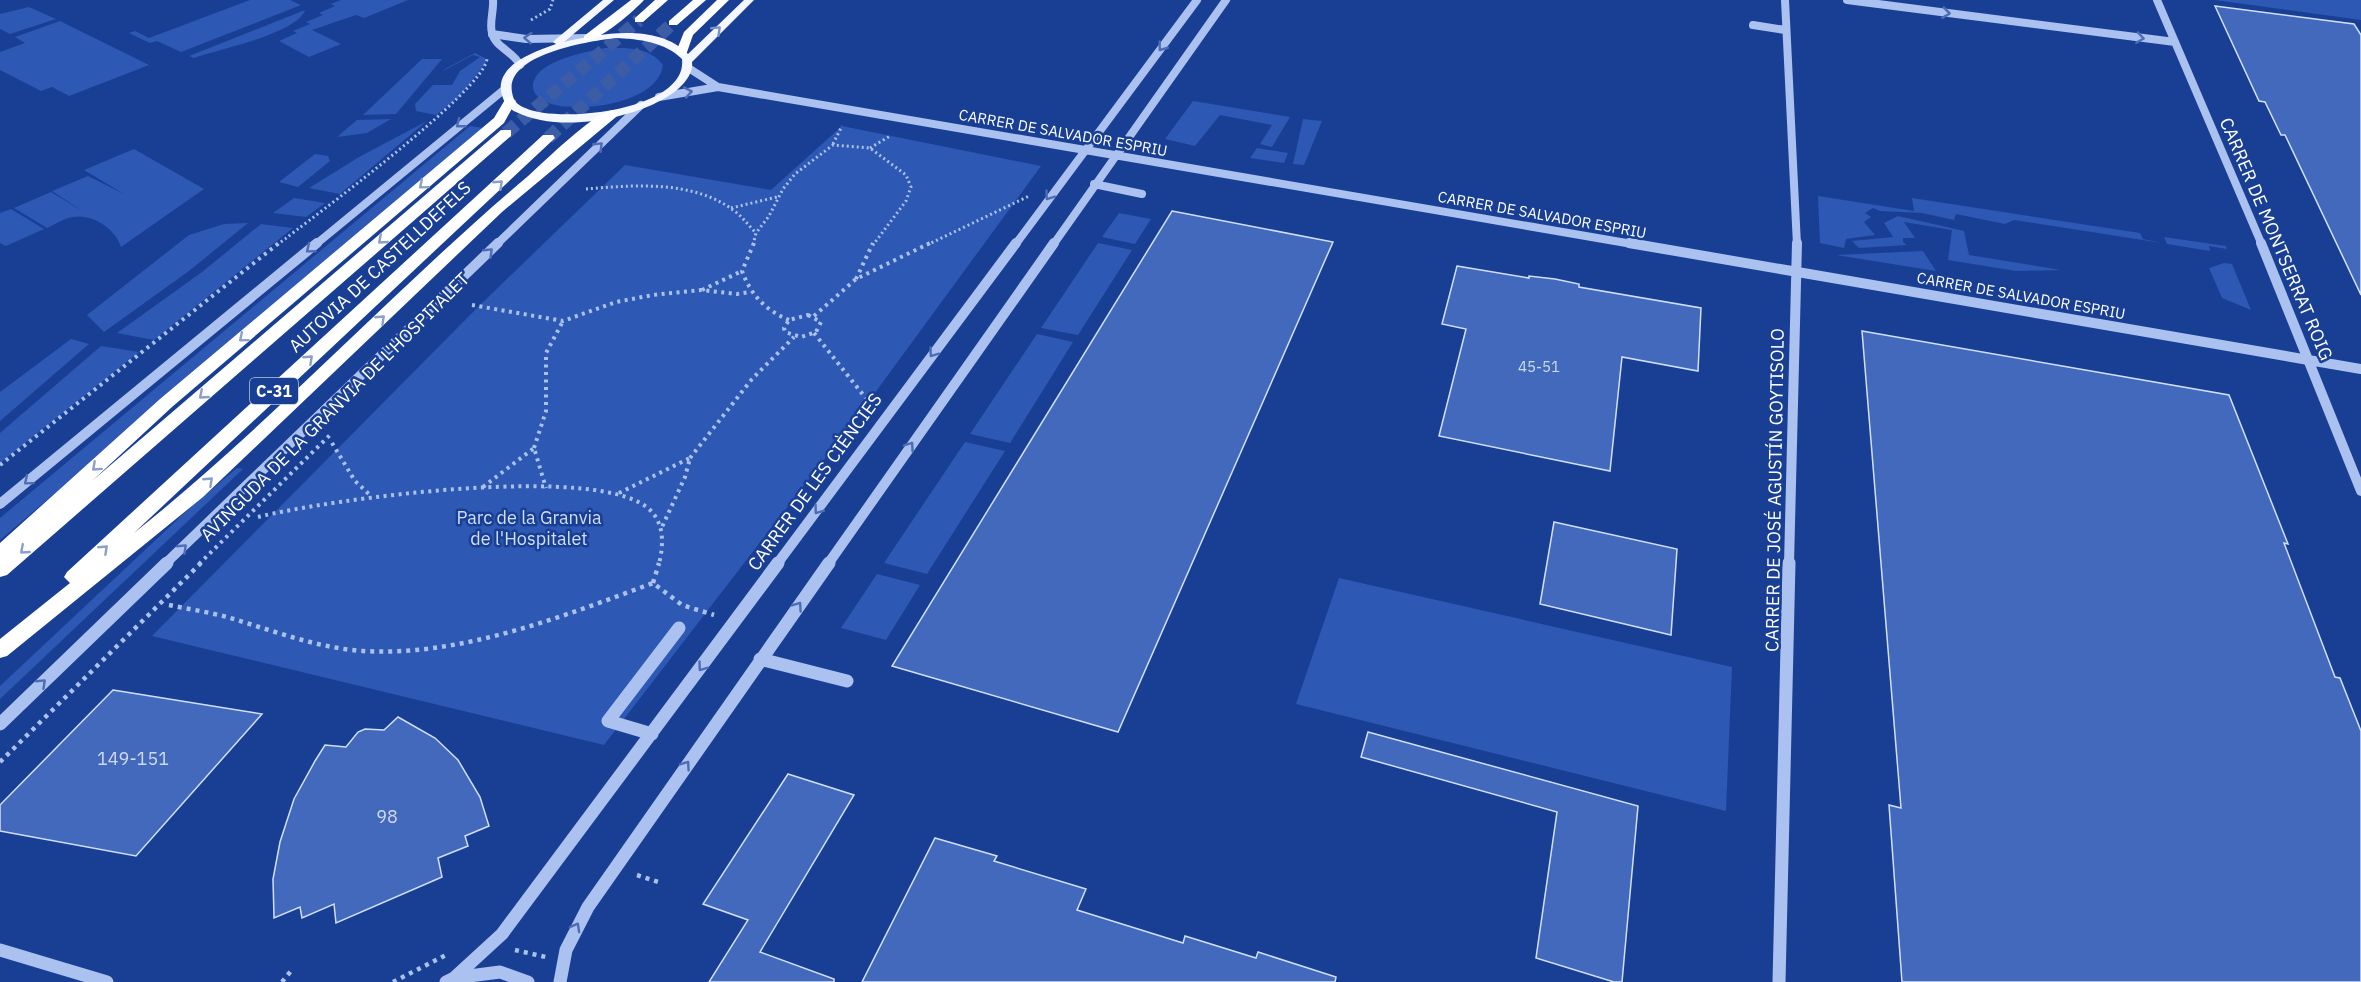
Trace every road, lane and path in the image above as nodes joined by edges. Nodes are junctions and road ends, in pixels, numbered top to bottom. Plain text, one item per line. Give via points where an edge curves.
1 (493, 0) edge
2 (553, 0) edge
3 (609, 0) edge
4 (638, 0) edge
5 (662, 0) edge
6 (700, 0) edge
7 (723, 0) edge
8 (748, 0) edge
9 (1197, 0) edge
10 (1226, 0) edge
11 (1785, 0) edge
12 (1847, 0) edge
13 (2157, 0) edge
14 (531, 20) dead end
15 (639, 20) tunnel mouth
16 (673, 23) tunnel mouth
17 (1753, 25) dead end
18 (1785, 30) junction
19 (492, 34) junction
20 (563, 38) junction
21 (588, 38) junction
22 (2175, 42) junction
23 (551, 48) junction
24 (481, 54) dead end
25 (685, 60) junction
26 (520, 65) junction
27 (718, 87) junction
28 (508, 95) junction
29 (658, 97) junction
30 (641, 105) junction
31 (612, 114) junction
32 (842, 126) dead end
33 (506, 133) tunnel mouth
34 (890, 136) dead end
35 (548, 138) tunnel mouth
36 (833, 145) junction
37 (870, 148) junction
38 (1084, 149) junction
39 (1115, 155) junction
40 (1095, 184) junction
41 (586, 189) dead end
42 (1142, 194) dead end
43 (1032, 195) dead end
44 (778, 197) junction
45 (731, 208) junction
46 (756, 233) junction
47 (742, 271) junction
48 (1796, 271) junction
49 (856, 279) junction
50 (701, 290) junction
51 (749, 292) junction
52 (472, 305) dead end
53 (814, 316) junction
54 (789, 320) junction
55 (563, 321) junction
56 (814, 333) junction
57 (794, 337) junction
58 (2308, 359) junction
59 (2361, 369) edge
60 (873, 409) dead end
61 (338, 427) dead end
62 (332, 443) dead end
63 (534, 448) junction
64 (690, 458) junction
65 (0, 465) edge
66 (483, 487) junction
67 (546, 488) junction
68 (2361, 491) edge
69 (618, 494) junction
70 (371, 496) junction
71 (0, 504) edge
72 (258, 517) dead end
73 (662, 527) junction
74 (0, 554) edge
75 (0, 570) edge
76 (653, 583) junction
77 (169, 605) dead end
78 (720, 617) dead end
79 (679, 628) dead end
80 (0, 648) edge
81 (760, 659) junction
82 (847, 681) dead end
83 (0, 724) edge
84 (652, 734) junction
85 (0, 762) edge
86 (637, 875) dead end
87 (658, 882) dead end
88 (0, 950) edge
89 (291, 971) dead end
90 (450, 980) edge
91 (107, 982) edge
92 (282, 982) edge
93 (528, 982) edge
94 (560, 982) edge
95 (1779, 982) edge

1 - 19 street
2 - 14 path via 550,9
3 - 20 main road
4 - 21 highway
5 - 15 highway
6 - 16 highway
7 - 25 highway via 688,34
25 -> 8 main road
9 -> 38 street, CARRER DE LES CIÈNCIES
10 - 39 street
11 - 18 street, CARRER DE JOSÉ AGUSTÍN GOYTISOLO
12 -> 22 street
13 - 22 street, CARRER DE MONTSERRAT ROIG
17 - 18 street
18 - 48 street, CARRER DE JOSÉ AGUSTÍN GOYTISOLO
20 -> 19 street via 526,39
19 - 26 street via 517,56
20 - 21 street
20 - 23 main road
21 - 23 main road
21 - 25 main road via 644,36
22 - 58 street, CARRER DE MONTSERRAT ROIG
23 - 26 main road
24 - 65 path via 488,59 486,67 460,97
25 - 27 street, CARRER DE SALVADOR ESPRIU
25 - 29 main road via 681,80
26 - 28 main road via 509,76
29 -> 27 street, CARRER DE SALVADOR ESPRIU
27 - 38 street, CARRER DE SALVADOR ESPRIU
28 - 31 main road via 518,109 550,118
28 -> 71 street via 153,376
28 -> 74 highway via 499,120 166,404
29 - 30 main road
30 - 31 main road
83 -> 30 street, AVINGUDA DE LA GRANVIA DE L'HOSPITALET
80 -> 31 highway via 197,492 497,209
32 - 36 path
33 -> 75 highway, AUTOVIA DE CASTELLDEFELS / C-31
34 - 37 path
80 -> 35 highway, AUTOVIA DE CASTELLDEFELS / C-31
36 - 37 path
36 - 44 path via 795,174
37 - 49 path via 906,175 911,187 906,201 873,244
38 - 39 street, CARRER DE SALVADOR ESPRIU
38 -> 84 street, CARRER DE LES CIÈNCIES
39 - 40 street
39 - 48 street, CARRER DE SALVADOR ESPRIU
40 - 42 street
81 -> 40 street
41 - 45 path via 667,189 693,193
43 - 49 path
44 - 45 path
44 - 46 path
45 - 46 path
46 - 47 path
47 - 50 path
47 - 51 path
48 - 58 street, CARRER DE SALVADOR ESPRIU
48 - 95 street, CARRER DE JOSÉ AGUSTÍN GOYTISOLO
49 - 53 path
50 - 51 path
50 - 55 path via 616,302
51 - 54 path via 777,316
52 - 55 path
53 - 54 path via 801,315
53 - 56 path via 821,322
54 - 57 path via 785,332
55 - 63 path via 546,353 546,411
56 - 57 path
56 - 60 path
57 - 64 path via 745,388
58 - 59 street, CARRER DE SALVADOR ESPRIU
58 - 68 street, CARRER DE MONTSERRAT ROIG
61 - 85 path, AVINGUDA DE LA GRANVIA DE L'HOSPITALET
62 - 70 path via 355,481
63 - 66 path
63 - 67 path
64 - 69 path
64 - 73 path
66 - 67 path
66 - 70 path
67 - 69 path
69 - 73 path via 650,509
70 - 72 path
73 - 76 path via 660,564
76 - 77 path via 564,616 461,643 411,650 363,651 319,644
76 - 78 path via 682,605
79 - 84 street via 608,721
81 - 82 street
94 -> 81 street via 561,964 574,929
84 - 90 street, CARRER DE LES CIÈNCIES via 502,934
86 - 87 path
88 - 91 street
89 - 92 path
90 - 93 street via 500,972

